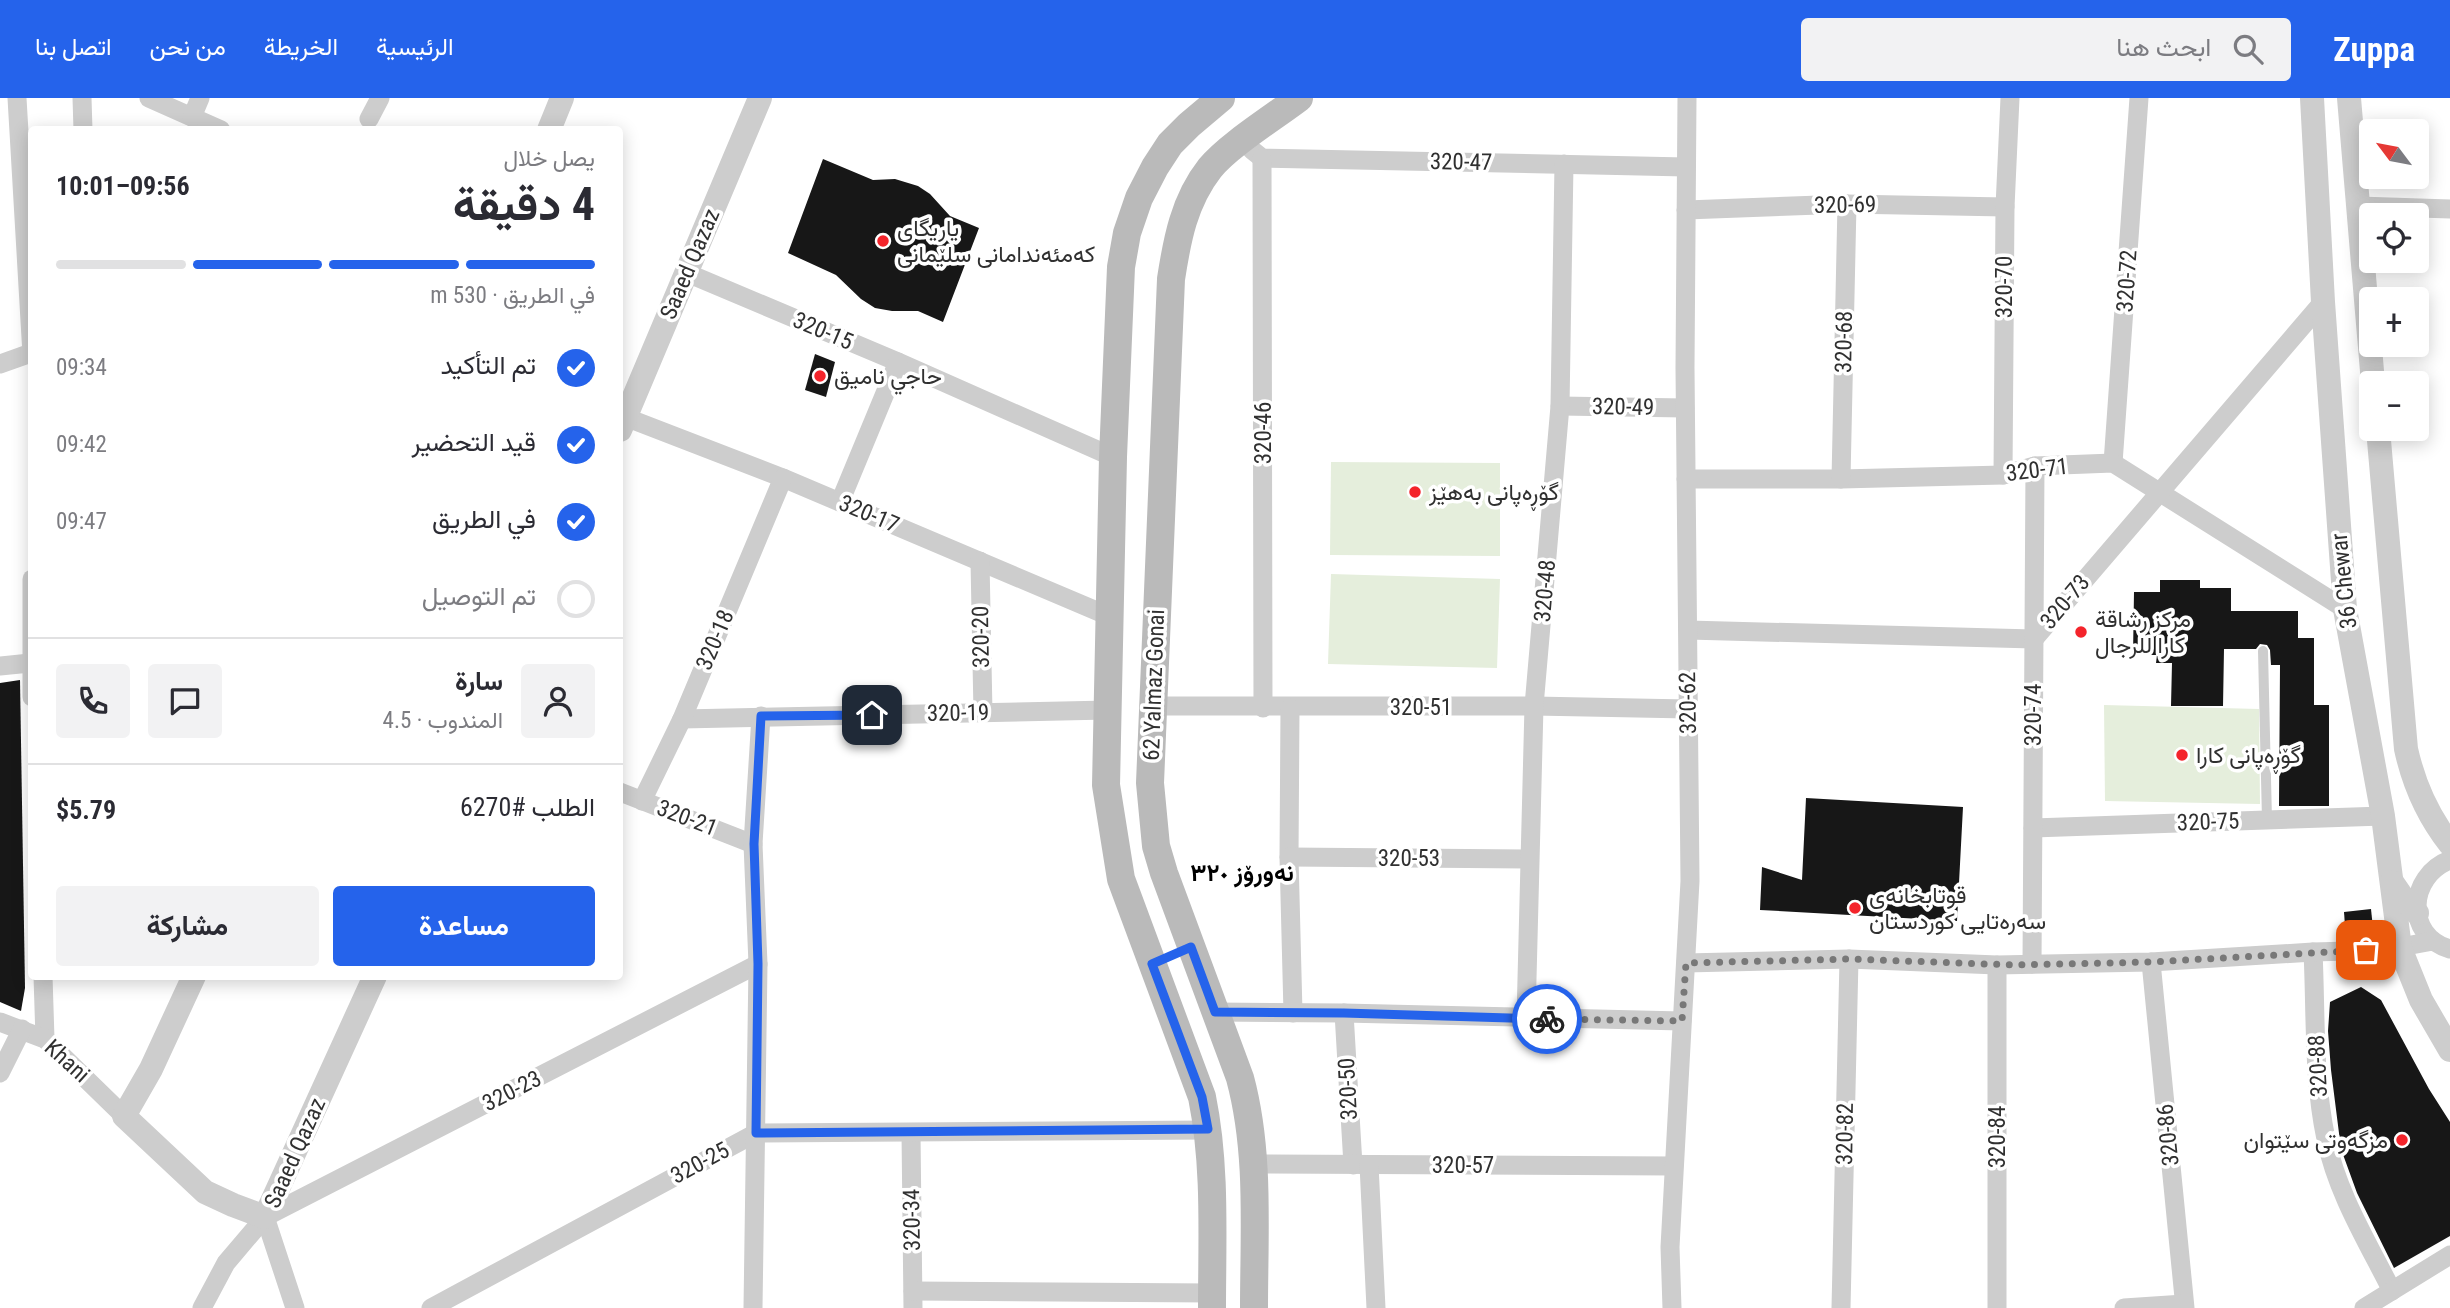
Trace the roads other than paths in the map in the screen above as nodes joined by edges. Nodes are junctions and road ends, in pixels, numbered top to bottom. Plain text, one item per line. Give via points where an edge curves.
1 (17, 98) edge
2 (82, 98) edge
3 (149, 98) edge
4 (200, 98) edge
5 (380, 98) edge
6 (562, 98) edge
7 (760, 98) edge
8 (1221, 98) edge
9 (1299, 98) edge
10 (1686, 98) edge
11 (2010, 98) edge
12 (2139, 98) edge
13 (2312, 98) edge
14 (2349, 98) edge
15 (192, 117) junction
16 (369, 119) dead end
17 (83, 126) edge
18 (211, 126) edge
19 (551, 126) edge
20 (1252, 149) junction
21 (1563, 164) junction
22 (1686, 167) junction
23 (2360, 203) edge
24 (1847, 204) junction
25 (2005, 207) junction
26 (2429, 208) edge
27 (2450, 209) edge
28 (1686, 210) junction
29 (27, 215) edge
30 (28, 250) edge
31 (687, 273) junction
32 (2365, 273) edge
33 (2323, 302) junction
34 (28, 355) edge
35 (898, 362) junction
36 (0, 363) edge
37 (2373, 371) edge
38 (1560, 406) junction
39 (1685, 408) junction
40 (623, 421) edge
41 (623, 423) edge
42 (2379, 441) edge
43 (1113, 457) junction
44 (2113, 463) junction
45 (2035, 466) junction
46 (2003, 475) junction
47 (783, 478) junction
48 (1686, 479) junction
49 (1841, 479) junction
50 (2160, 491) junction
51 (840, 502) junction
52 (980, 561) junction
53 (2345, 610) junction
54 (1111, 617) junction
55 (1688, 630) junction
56 (2034, 639) junction
57 (2263, 650) dead end
58 (28, 663) edge
59 (0, 667) edge
60 (1153, 706) junction
61 (1534, 706) junction
62 (1263, 708) junction
63 (1290, 708) junction
64 (1688, 709) junction
65 (1108, 710) junction
66 (983, 713) junction
67 (761, 716) junction
68 (682, 719) junction
69 (623, 793) edge
70 (642, 800) junction
71 (2383, 817) junction
72 (2267, 820) junction
73 (2033, 828) junction
74 (754, 844) junction
75 (2450, 844) edge
76 (1289, 857) junction
77 (1529, 859) junction
78 (2450, 860) edge
79 (2392, 881) junction
80 (2417, 913) junction
81 (2442, 945) edge
82 (1191, 947) junction
83 (2400, 948) junction
84 (2313, 952) junction
85 (1849, 959) junction
86 (2151, 962) junction
87 (1686, 963) junction
88 (758, 964) junction
89 (1152, 964) junction
90 (2032, 964) junction
91 (1997, 965) junction
92 (43, 980) edge
93 (192, 980) edge
94 (373, 980) edge
95 (1215, 1012) junction
96 (1293, 1013) junction
97 (1344, 1013) junction
98 (1526, 1018) junction
99 (1682, 1021) junction
100 (0, 1022) edge
101 (22, 1029) junction
102 (45, 1039) junction
103 (2450, 1050) edge
104 (0, 1073) edge
105 (124, 1115) junction
106 (1208, 1129) junction
107 (756, 1133) junction
108 (911, 1133) junction
109 (1252, 1164) junction
110 (1361, 1165) junction
111 (1674, 1166) junction
112 (265, 1217) junction
113 (2450, 1255) edge
114 (2392, 1291) junction
115 (913, 1299) edge
116 (1212, 1300) edge
117 (2185, 1306) edge
118 (202, 1308) edge
119 (295, 1308) edge
120 (431, 1308) edge
121 (753, 1308) edge
122 (1254, 1308) edge
123 (1376, 1308) edge
124 (1671, 1308) edge
125 (1840, 1308) edge
126 (1997, 1308) edge
127 (2124, 1308) edge
128 (2364, 1308) edge

1 - 29 street
2 - 17 street
3 - 15 street
4 - 15 street
5 - 16 street
6 - 19 street
7 - 31 street, Saaed Qazaz
8 - 43 main road, 62 Yalmaz Gonai via 1170,144 1139,198 1127,233 1121,267
9 - 20 main road, 62 Yalmaz Gonai
10 - 22 street, 320-62
11 - 25 street, 320-70
12 - 44 street, 320-72
13 - 33 street, 36 Chewar
14 - 23 street
15 - 18 street
20 - 21 street, 320-47
20 - 60 main road, 62 Yalmaz Gonai via 1211,167 1183,218 1173,269
20 - 62 street, 320-46
21 - 22 street, 320-47
21 - 38 street, 320-48
22 - 28 street, 320-62
24 - 25 street, 320-69
24 - 28 street, 320-69
24 - 49 street, 320-68
25 - 46 street, 320-70
26 - 27 street
28 - 39 street, 320-62
29 - 30 street
31 - 35 street, 320-15
31 - 40 street, Saaed Qazaz
32 - 37 street
33 - 50 street, 320-73
33 - 53 street, 36 Chewar
34 - 36 street
35 - 43 street, 320-15
35 - 51 street
38 - 39 street, 320-49
38 - 61 street, 320-48
39 - 48 street, 320-62
41 - 47 street, 320-17
42 - 75 street via 2406,749 2426,808
43 - 54 main road, 62 Yalmaz Gonai
44 - 45 street, 320-71
44 - 50 street
45 - 46 street, 320-71
45 - 56 street, 320-74
46 - 49 street, 320-71
47 - 51 street, 320-17
47 - 68 street, 320-18
48 - 49 street, 320-71
48 - 55 street, 320-62
50 - 53 street
50 - 56 street, 320-73
51 - 52 street, 320-17
52 - 54 street, 320-17
52 - 66 street, 320-20
53 - 71 street, 36 Chewar
54 - 65 main road, 62 Yalmaz Gonai
55 - 56 street, 320-73
55 - 64 street, 320-62
56 - 73 street, 320-74
57 - 72 lane
58 - 59 street
60 - 62 street, 320-51
60 - 82 main road, 62 Yalmaz Gonai via 1150,783 1156,846
61 - 63 street, 320-51
61 - 64 street, 320-51
61 - 77 street, 320-48
62 - 63 street, 320-51
63 - 76 street
64 - 87 street, 320-62
65 - 66 street, 320-19
65 - 89 main road, 62 Yalmaz Gonai via 1106,785 1121,879
66 - 67 street, 320-19
67 - 68 street, 320-19
67 - 74 street
68 - 70 street, 320-18
69 - 70 street, 320-21
70 - 74 street, 320-21
71 - 72 street, 320-75
71 - 79 street, 36 Chewar
72 - 73 street, 320-75
73 - 90 street, 320-74
74 - 88 street
76 - 77 street, 320-53
76 - 96 street
77 - 98 street, 320-48
78 - 80 street via 2423,881
79 - 80 street
79 - 83 street, 36 Chewar
80 - 81 street via 2423,929
81 - 83 street
82 - 89 main road
82 - 95 main road, 62 Yalmaz Gonai
83 - 84 street
83 - 103 street, 36 Chewar via 2421,1000
84 - 86 street
84 - 114 street, 320-88 via 2319,1093 2326,1141 2340,1186
85 - 87 street
85 - 91 street
85 - 125 street, 320-82
86 - 90 street
86 - 117 street, 320-86
87 - 99 street, 320-62
88 - 107 street
88 - 112 street, 320-23
89 - 106 main road, 62 Yalmaz Gonai via 1202,1097
90 - 91 street
91 - 126 street, 320-84
92 - 102 street
93 - 105 street
94 - 112 street, Saaed Qazaz
95 - 96 street
95 - 109 main road, 62 Yalmaz Gonai via 1248,1107
96 - 97 street
97 - 98 street
97 - 110 street, 320-50
98 - 99 street
99 - 111 street, 320-62
100 - 101 street, Khani
101 - 102 street, Khani
101 - 104 street
102 - 105 street, Khani
105 - 112 street, Saaed Qazaz via 205,1192
106 - 108 street, 320-25
106 - 116 main road, 62 Yalmaz Gonai
107 - 108 street, 320-25
107 - 120 street, 320-25
107 - 121 street
108 - 115 street, 320-34
109 - 110 street, 320-57
109 - 122 main road, 62 Yalmaz Gonai
110 - 111 street, 320-57
110 - 123 street, 320-50
111 - 124 street, 320-62
112 - 118 street via 226,1263
112 - 119 street
113 - 114 street
114 - 128 street
115 - 116 street
117 - 127 street

